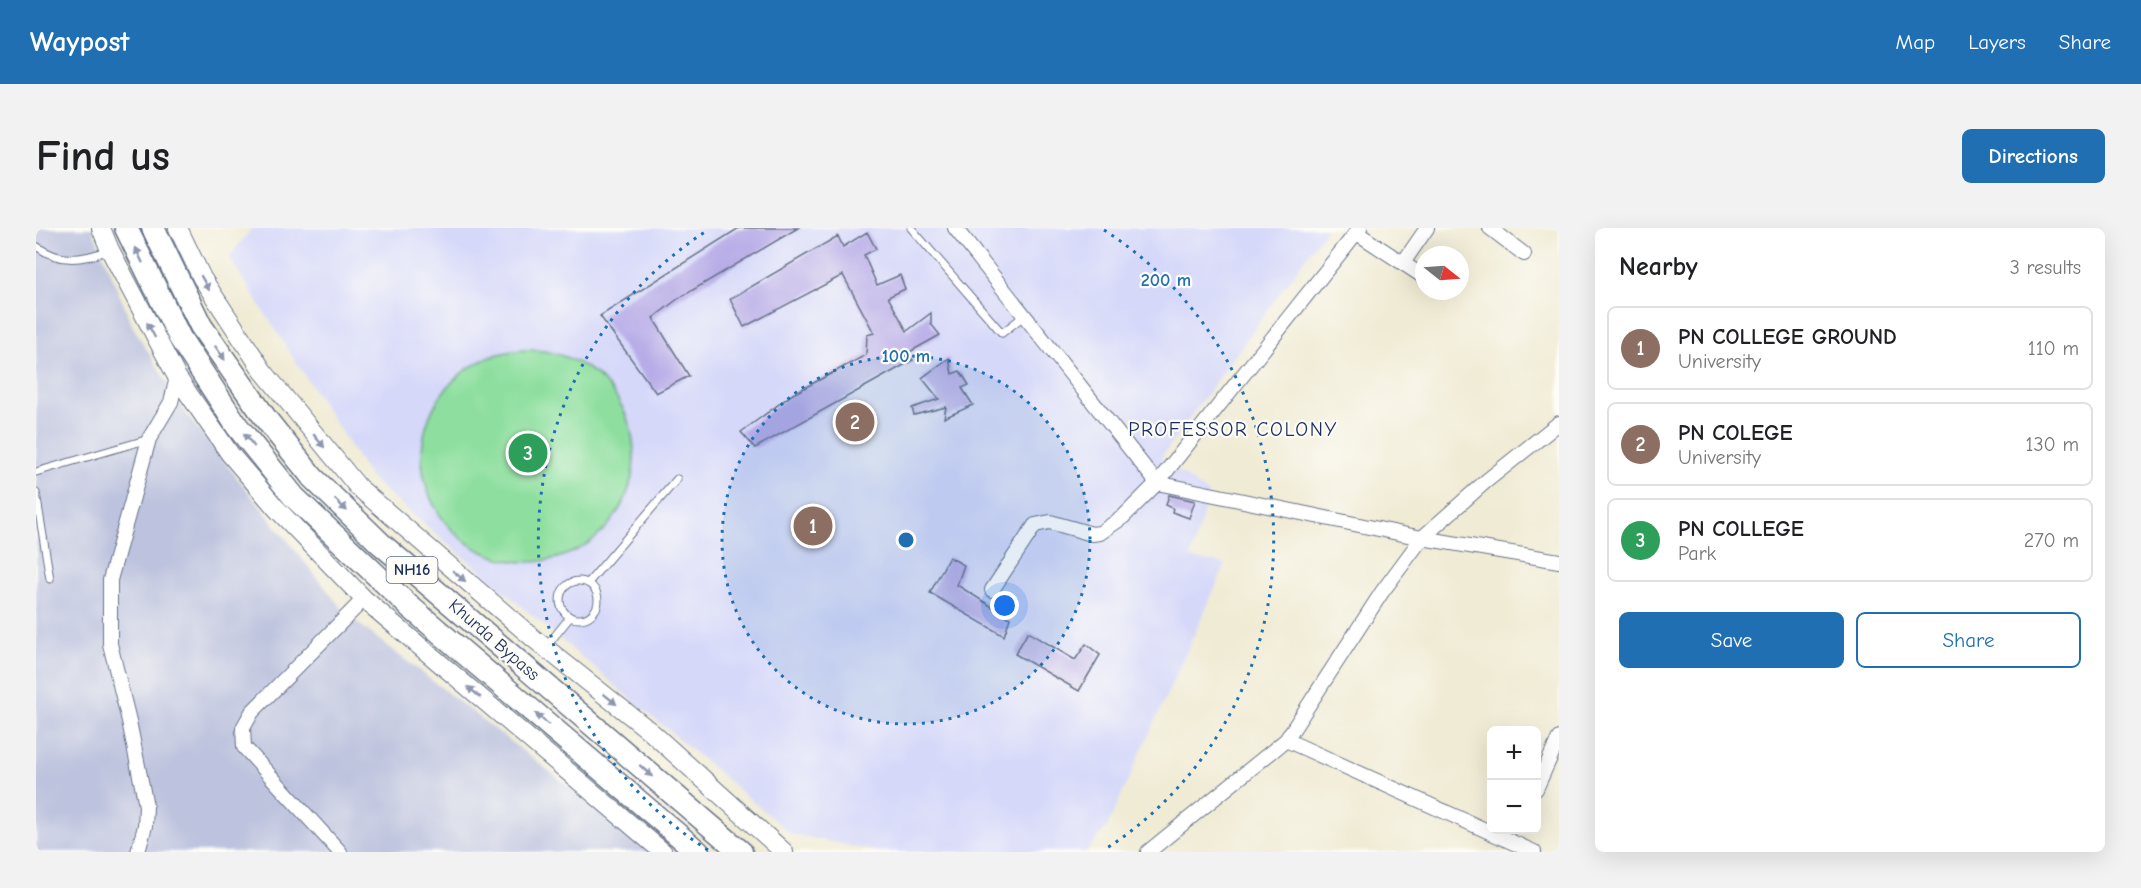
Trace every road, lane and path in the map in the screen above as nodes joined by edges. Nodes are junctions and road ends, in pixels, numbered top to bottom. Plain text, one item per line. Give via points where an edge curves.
1 (101, 228) edge
2 (126, 228) edge
3 (153, 228) edge
4 (911, 228) edge
5 (955, 228) edge
6 (1427, 228) edge
7 (1490, 228) edge
8 (180, 229) edge
9 (1358, 230) edge
10 (36, 246) edge
11 (110, 250) junction
12 (47, 253) junction
13 (1524, 254) dead end
14 (36, 257) edge
15 (1403, 263) junction
16 (1415, 271) edge
17 (1025, 315) junction
18 (177, 377) junction
19 (1559, 423) edge
20 (149, 439) junction
21 (36, 472) edge
22 (677, 479) dead end
23 (1157, 483) junction
24 (36, 493) edge
25 (1422, 538) junction
26 (1559, 561) edge
27 (50, 579) dead end
28 (588, 583) junction
29 (992, 590) dead end
30 (364, 599) junction
31 (570, 617) junction
32 (546, 647) junction
33 (1559, 738) edge
34 (1286, 740) junction
35 (1540, 780) edge
36 (1516, 836) edge
37 (1529, 851) edge
38 (138, 852) edge
39 (340, 852) edge
40 (663, 852) edge
41 (698, 852) edge
42 (741, 852) edge
43 (784, 852) edge
44 (1148, 852) edge

1 - 11 main road
41 -> 2 highway, Khurda Bypass / NH16 via 409,606 294,497 237,426 180,338
3 -> 42 highway, Khurda Bypass / NH16 via 201,326 313,478 381,544
4 - 17 lane via 1002,333
5 - 17 street
6 - 15 street
7 - 13 street
8 -> 32 main road via 211,292 263,372 358,487
9 - 15 street
9 - 23 street
10 - 12 lane
11 - 12 lane via 77,260
18 -> 11 main road
12 - 14 lane
15 - 16 street
17 - 23 street
18 - 20 street via 171,402
18 - 30 main road via 230,454
19 - 25 street
20 - 21 lane
20 - 38 street via 110,580 109,610 110,644 146,806 146,826
22 - 28 lane
23 - 25 street
23 - 29 street via 1123,517 1100,533 1050,522 1035,525
24 - 27 lane
25 - 26 street
25 - 34 street via 1382,592
28 - 31 lane via 598,599 594,611 583,618
28 - 31 lane via 577,580 562,590 561,608
30 - 39 street via 252,712 243,729 244,747
40 -> 30 main road
31 - 32 lane
32 -> 43 main road via 651,732
33 - 35 street
34 - 36 street
34 - 44 street
36 - 37 street

